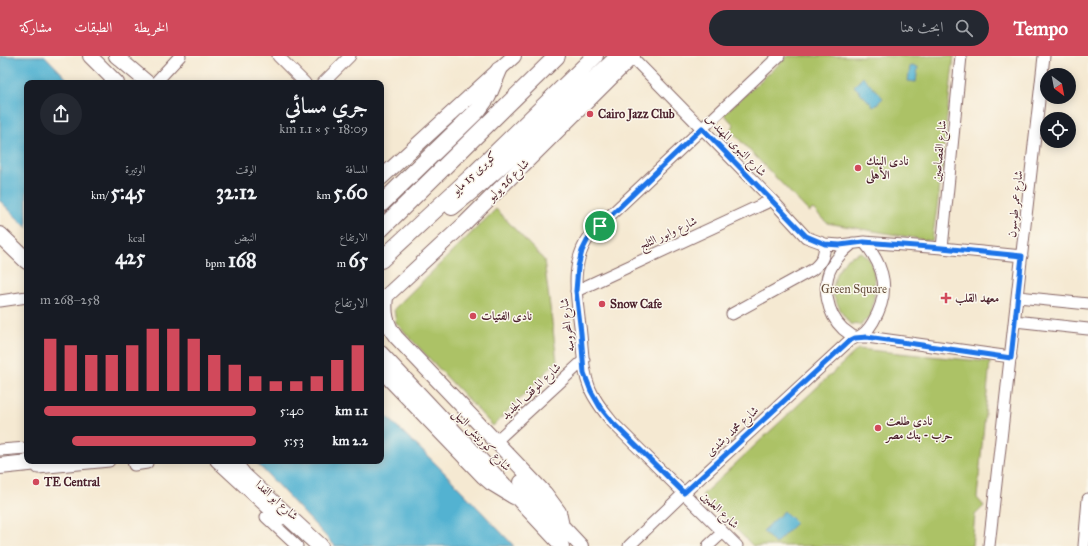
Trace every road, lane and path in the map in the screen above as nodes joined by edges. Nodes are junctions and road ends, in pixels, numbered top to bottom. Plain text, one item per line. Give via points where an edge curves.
1 (90, 56) edge
2 (109, 56) edge
3 (116, 56) edge
4 (180, 56) edge
5 (278, 56) edge
6 (350, 56) edge
7 (514, 56) edge
8 (594, 56) edge
9 (628, 56) edge
10 (779, 56) edge
11 (961, 56) edge
12 (1044, 56) edge
13 (555, 58) edge
14 (499, 70) junction
15 (114, 80) edge
16 (132, 80) edge
17 (144, 80) edge
18 (158, 80) edge
19 (302, 80) edge
20 (326, 80) edge
21 (702, 128) junction
22 (384, 175) edge
23 (772, 200) junction
24 (384, 201) edge
25 (384, 226) edge
26 (409, 234) junction
27 (0, 235) edge
28 (0, 241) edge
29 (858, 242) junction
30 (825, 244) junction
31 (942, 248) junction
32 (1022, 256) junction
33 (384, 257) edge
34 (24, 258) edge
35 (24, 266) edge
36 (576, 291) junction
37 (24, 297) edge
38 (1018, 297) junction
39 (384, 298) edge
40 (0, 301) edge
41 (384, 304) edge
42 (1088, 304) edge
43 (732, 314) dead end
44 (1015, 321) junction
45 (1088, 329) edge
46 (384, 337) edge
47 (858, 338) junction
48 (384, 356) edge
49 (1011, 358) junction
50 (584, 360) junction
51 (384, 372) edge
52 (495, 442) junction
53 (24, 448) edge
54 (0, 450) edge
55 (24, 456) edge
56 (0, 459) edge
57 (24, 464) edge
58 (79, 464) edge
59 (214, 464) edge
60 (0, 466) edge
61 (227, 470) edge
62 (0, 472) edge
63 (684, 493) junction
64 (514, 496) junction
65 (1088, 499) edge
66 (562, 526) junction
67 (723, 532) junction
68 (297, 546) edge
69 (309, 546) edge
70 (320, 546) edge
71 (562, 546) edge
72 (581, 546) edge
73 (629, 546) edge
74 (708, 546) edge
75 (737, 546) edge
76 (989, 546) edge
77 (1084, 546) edge

1 - 15 main road
2 - 16 main road
3 - 17 main road
4 - 18 street
5 - 19 street
6 - 20 street
7 - 14 main road
8 - 26 highway, كوبرى 15 مايو
9 - 21 street, شارع النبوى المهندس
9 - 26 highway via 480,185 428,226
9 - 39 main road, شارع 26 يوليو via 464,224
10 - 21 street, شارع المحروسه
11 - 31 street, شارع القصاصين
12 - 32 street, شارع عمر طوسون
13 - 25 highway, كوبرى 15 مايو
14 - 22 main road
14 - 24 highway via 488,96 478,110
21 - 23 street, شارع النبوى المهندس
21 - 36 street, شارع المحروسه via 589,237 580,259
23 - 30 street, شارع النبوى المهندس via 806,236
23 - 36 street, شارع وابور الثلج
26 - 33 highway, كوبرى 15 مايو
27 - 34 highway
28 - 35 street
29 - 30 street, شارع النبوى المهندس
29 - 31 street, شارع النبوى المهندس
29 - 47 street via 874,254 884,282 879,313 871,326
29 - 47 street via 840,253 831,267 827,283 827,300 833,315 842,328
30 - 43 street via 820,264
31 - 32 street, شارع النبوى المهندس
32 - 38 street, شارع عمر طوسون
36 - 50 street, شارع المحروسه
37 - 40 street
38 - 42 street
38 - 44 street, شارع عمر طوسون
41 - 52 main road via 387,322 396,338
44 - 45 street
44 - 49 street, شارع عمر طوسون
46 - 66 main road, شارع كورنيش النيل
47 - 49 street via 867,337
47 - 63 street, شارع محمد رشدى via 849,341
48 - 64 main road, شارع كورنيش النيل
49 - 76 street, شارع عمر طوسون
50 - 52 street, شارع الموقف الجديد
50 - 63 street, شارع المحروسه via 584,373 600,407
51 - 64 highway via 484,476
52 - 66 main road via 553,503
53 - 54 street
55 - 56 highway
57 - 60 highway
58 - 62 street
59 - 61 street
61 - 68 street, شارع ابو الفدا
61 - 69 street, شارع ابو الفدا
61 - 70 highway via 244,476
63 - 67 street, شارع العلمين
63 - 73 street, شارع محمد رشدى
64 - 71 main road, شارع كورنيش النيل
65 - 77 street
66 - 72 main road, شارع كورنيش النيل
67 - 74 street
67 - 75 street, شارع العلمين

